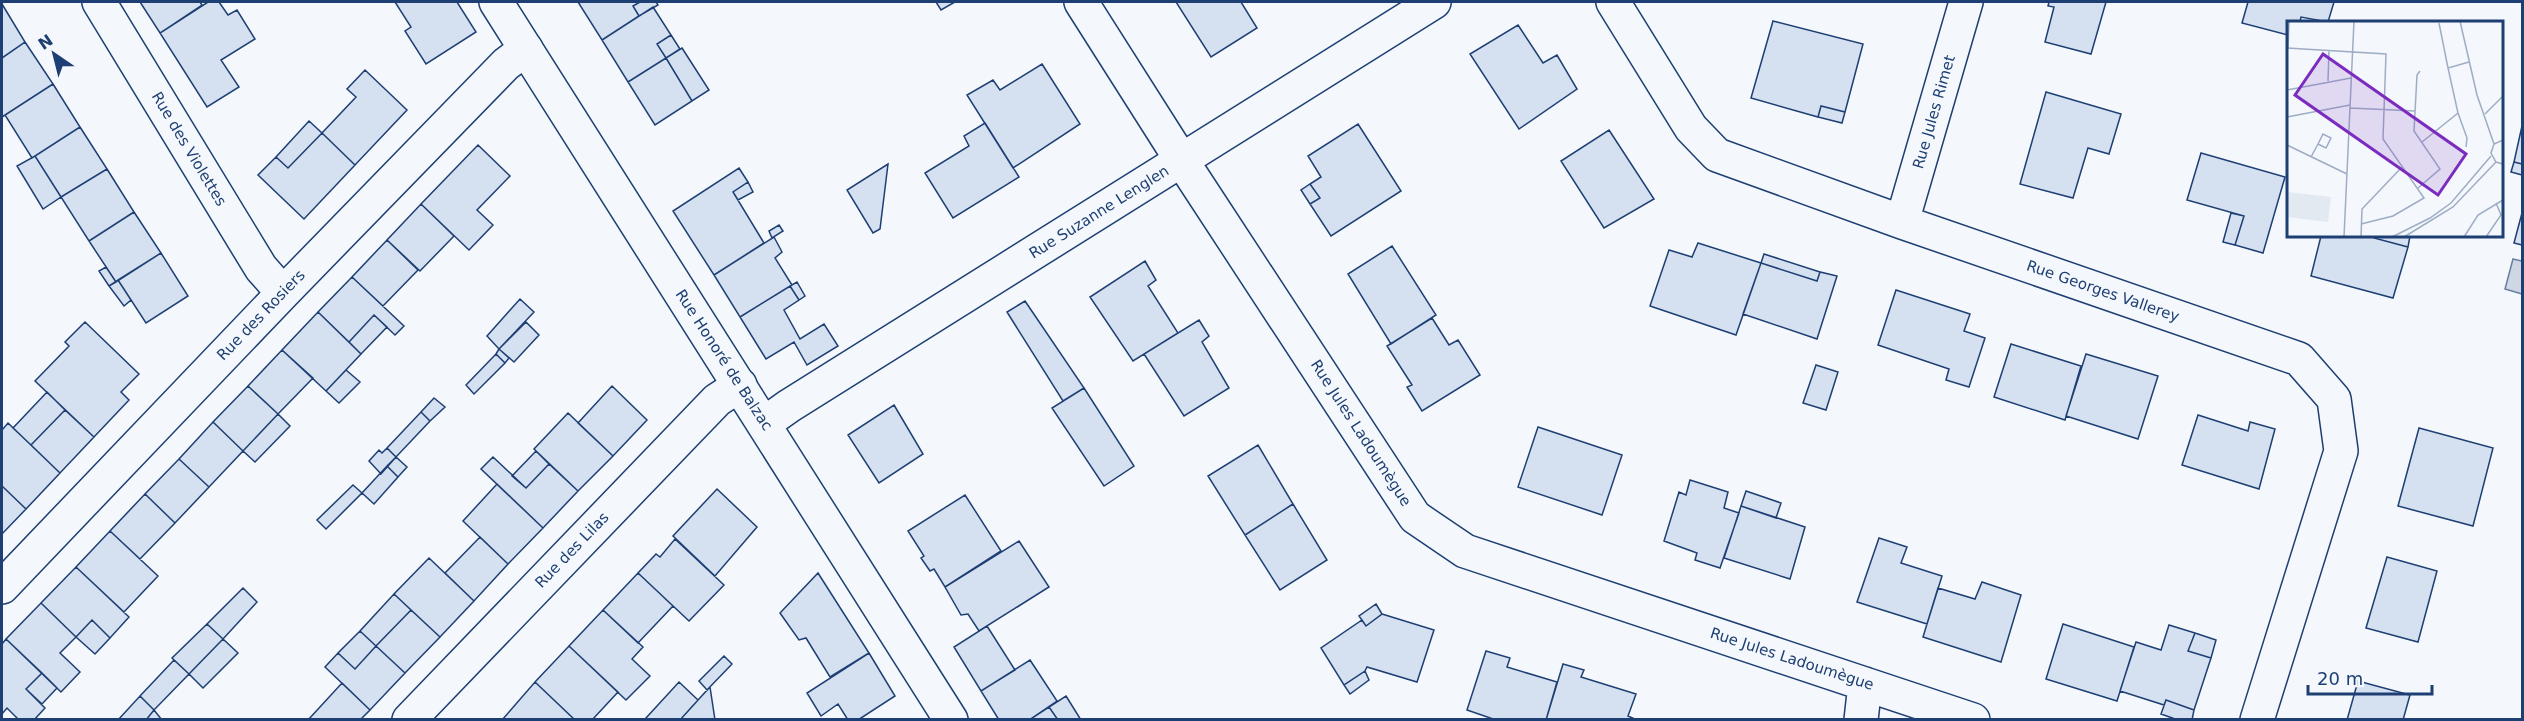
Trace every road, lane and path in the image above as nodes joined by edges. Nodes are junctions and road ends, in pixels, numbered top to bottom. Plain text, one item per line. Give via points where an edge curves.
1 (99, 2) edge
2 (496, 2) edge
3 (1081, 2) edge
4 (1434, 2) edge
5 (1613, 2) edge
6 (1966, 2) edge
7 (526, 48) junction
8 (1182, 161) junction
9 (1902, 222) junction
10 (283, 293) junction
11 (740, 385) junction
12 (765, 423) junction
13 (2, 587) edge
14 (1866, 684) junction
15 (409, 720) edge
16 (951, 720) edge
17 (1860, 720) edge
18 (1973, 720) edge
19 (2258, 720) edge

1 - 10 street, Rue des Violettes via 261,268
2 - 7 street, Rue Honoré de Balzac
3 - 8 street, Rue Jules Ladoumègue
4 - 8 street, Rue Suzanne Lenglen
5 - 9 street, Rue Georges Vallerey via 1691,128 1718,155
6 - 9 street, Rue Jules Rimet
7 - 10 street, Rue des Rosiers
7 - 11 street, Rue Honoré de Balzac
8 - 12 street, Rue Suzanne Lenglen
8 - 14 street, Rue Jules Ladoumègue via 1415,517 1465,551
9 - 19 street, Rue Georges Vallerey via 2299,359 2334,399 2341,451
10 - 13 street, Rue des Rosiers
11 - 12 street, Rue Honoré de Balzac
11 - 15 street, Rue des Lilas via 717,400
12 - 16 street, Rue Honoré de Balzac
14 - 17 street
14 - 18 street, Rue Jules Ladoumègue

